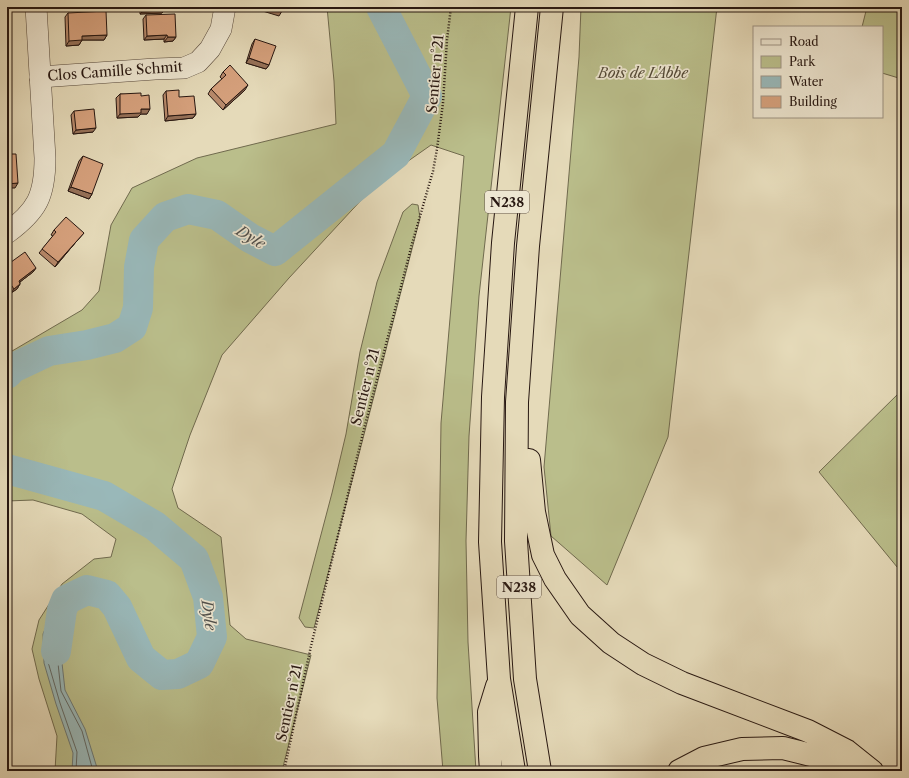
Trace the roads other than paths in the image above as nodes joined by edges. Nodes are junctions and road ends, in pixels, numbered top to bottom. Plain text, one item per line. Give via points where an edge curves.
1 (36, 7) edge
2 (225, 7) edge
3 (527, 7) edge
4 (552, 7) edge
5 (40, 77) junction
6 (7, 233) edge
7 (517, 402) junction
8 (499, 679) junction
9 (491, 771) edge
10 (514, 771) edge
11 (540, 771) edge
12 (679, 771) edge
13 (846, 771) edge
14 (872, 771) edge

1 - 5 street
2 - 5 street, Clos Camille Schmit via 221,28 210,49 198,62 184,68
3 - 8 highway, N238 via 503,243 493,397 490,542
4 - 7 highway, N238 via 528,246
5 - 6 street via 44,181 41,194 30,214
7 - 11 highway, N238 via 516,541 525,679
7 - 14 highway via 543,556 555,579 580,615 611,642 643,664 682,683 808,731 847,751
8 - 9 highway via 489,712
8 - 10 highway, N238
12 - 13 highway via 704,758 742,749 776,748 823,758

